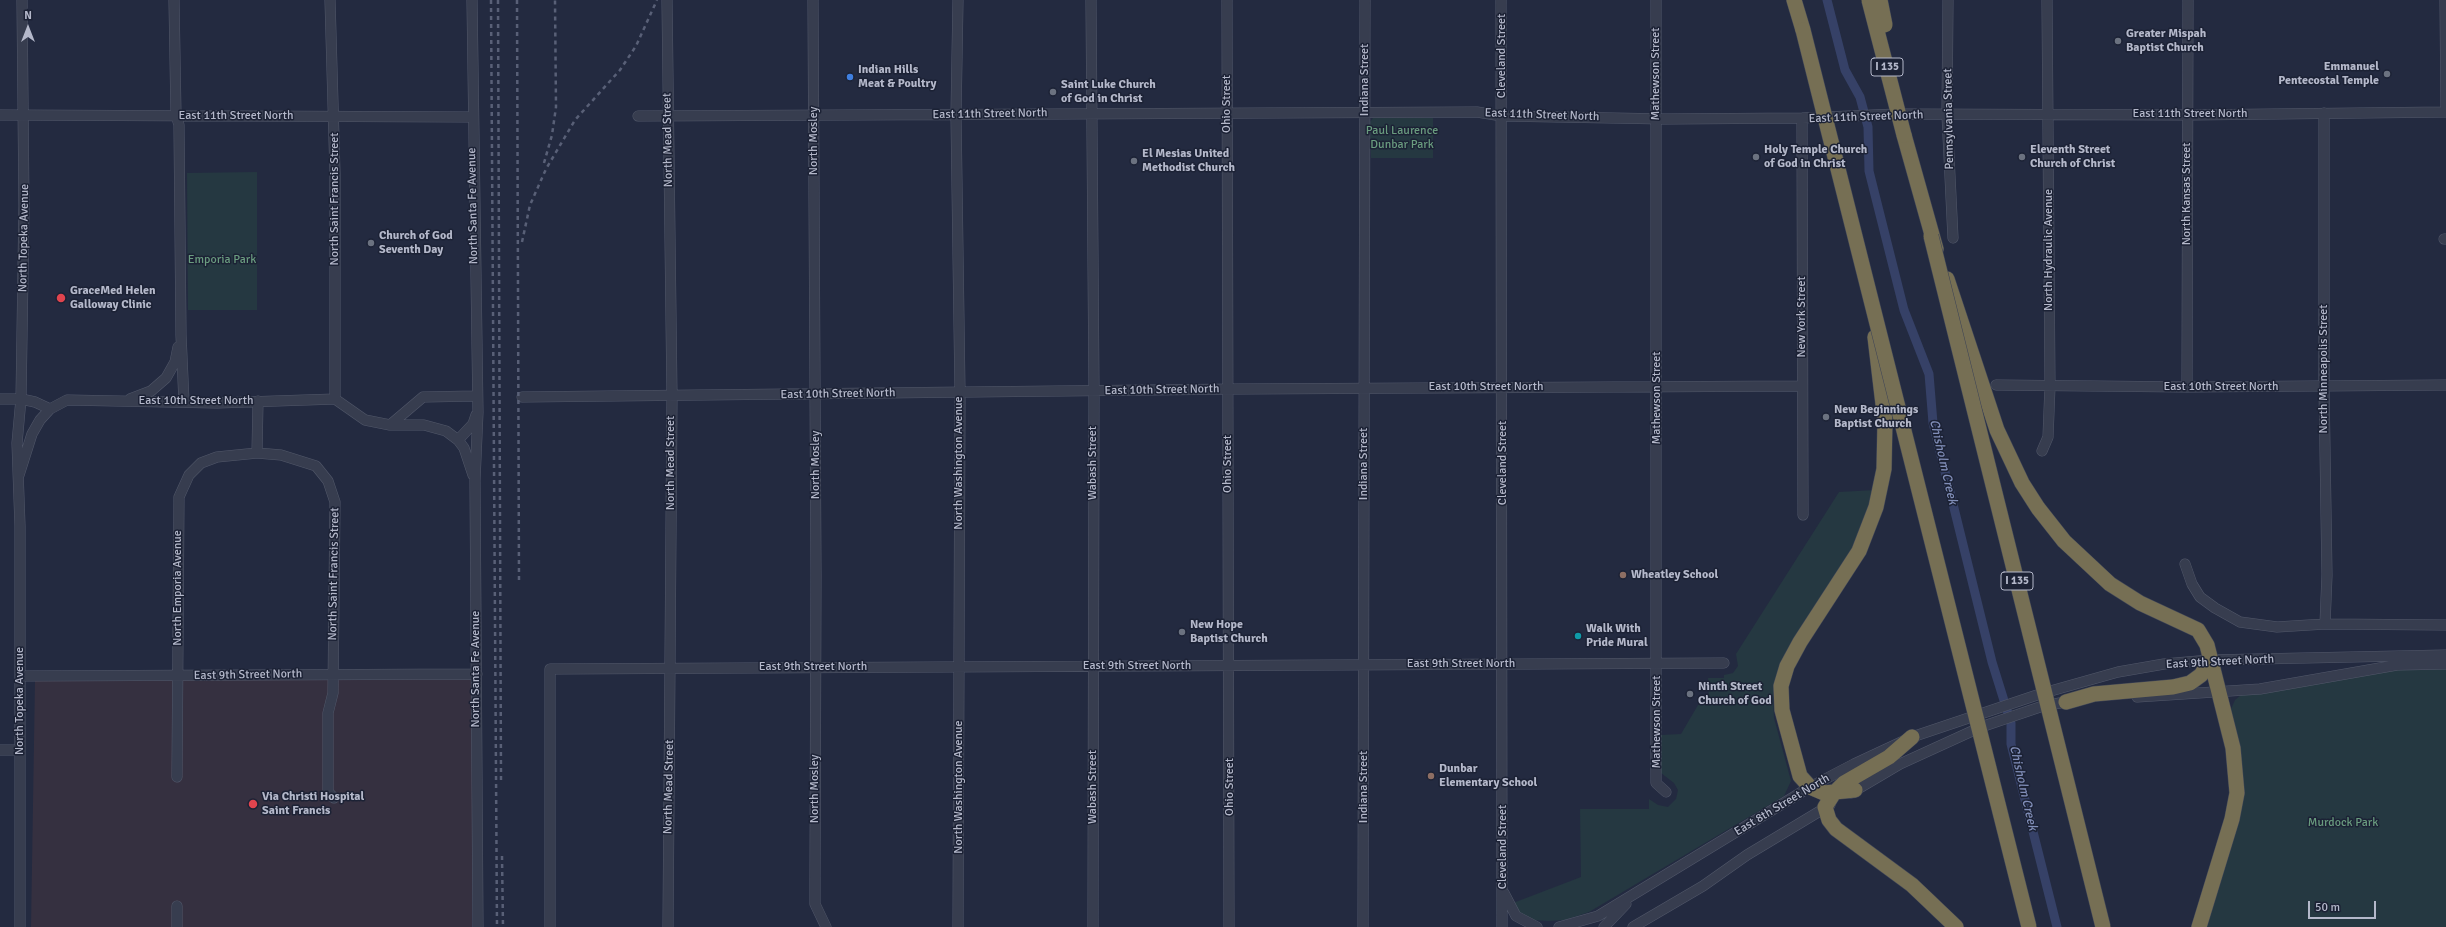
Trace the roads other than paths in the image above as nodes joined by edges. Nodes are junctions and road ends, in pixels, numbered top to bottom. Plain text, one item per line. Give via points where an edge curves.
1 (22, 0) edge
2 (174, 0) edge
3 (330, 0) edge
4 (472, 0) edge
5 (667, 0) edge
6 (813, 0) edge
7 (958, 0) edge
8 (1091, 0) edge
9 (1227, 0) edge
10 (1366, 0) edge
11 (1501, 0) edge
12 (1656, 0) edge
13 (1795, 0) edge
14 (1869, 0) edge
15 (1880, 0) edge
16 (1948, 0) edge
17 (2047, 0) edge
18 (2188, 0) edge
19 (2445, 0) edge
20 (1228, 112) junction
21 (1365, 112) junction
22 (2446, 112) edge
23 (1092, 113) junction
24 (2324, 113) junction
25 (24, 114) junction
26 (0, 115) edge
27 (176, 115) junction
28 (956, 115) junction
29 (1948, 115) junction
30 (2048, 115) junction
31 (2188, 115) junction
32 (334, 116) junction
33 (472, 116) junction
34 (638, 116) dead end
35 (667, 116) junction
36 (814, 116) junction
37 (1502, 116) junction
38 (1802, 118) junction
39 (1656, 119) junction
40 (1904, 135) junction
41 (1931, 236) junction
42 (1953, 238) dead end
43 (1868, 283) junction
44 (181, 335) junction
45 (1996, 385) dead end
46 (2446, 385) edge
47 (1657, 386) junction
48 (1802, 386) junction
49 (2050, 386) junction
50 (2324, 386) junction
51 (1503, 387) junction
52 (2187, 387) junction
53 (1364, 388) junction
54 (1227, 389) junction
55 (1094, 390) junction
56 (960, 392) junction
57 (816, 394) junction
58 (476, 396) junction
59 (672, 396) junction
60 (522, 397) dead end
61 (335, 398) junction
62 (0, 399) edge
63 (21, 399) junction
64 (123, 401) junction
65 (258, 401) junction
66 (184, 402) junction
67 (50, 409) junction
68 (478, 412) junction
69 (390, 425) junction
70 (458, 440) junction
71 (2042, 451) dead end
72 (257, 453) junction
73 (19, 475) junction
74 (475, 480) junction
75 (1803, 516) dead end
76 (2185, 564) dead end
77 (2325, 624) junction
78 (2446, 625) edge
79 (2446, 655) edge
80 (2210, 660) junction
81 (1657, 662) junction
82 (1503, 663) junction
83 (1724, 663) dead end
84 (1364, 664) junction
85 (2446, 664) edge
86 (1229, 665) junction
87 (959, 666) junction
88 (1093, 666) junction
89 (816, 667) junction
90 (670, 668) junction
91 (333, 674) junction
92 (477, 674) junction
93 (177, 675) junction
94 (20, 676) junction
95 (2218, 693) junction
96 (2066, 702) junction
97 (1976, 714) joint
98 (1912, 737) junction
99 (0, 750) edge
100 (20, 750) junction
101 (177, 777) dead end
102 (1810, 787) junction
103 (1855, 790) junction
104 (1666, 792) dead end
105 (1834, 793) junction
106 (334, 798) dead end
107 (1825, 807) junction
108 (1651, 885) junction
109 (1503, 889) junction
110 (177, 906) dead end
111 (1598, 916) junction
112 (20, 927) edge
113 (177, 927) edge
114 (478, 927) edge
115 (550, 927) edge
116 (668, 927) edge
117 (826, 927) edge
118 (958, 927) edge
119 (1093, 927) edge
120 (1229, 927) edge
121 (1363, 927) edge
122 (1502, 927) edge
123 (1536, 927) edge
124 (1559, 927) edge
125 (1583, 927) edge
126 (1604, 927) edge
127 (1633, 927) edge
128 (1956, 927) edge
129 (2029, 927) edge
130 (2103, 927) edge
131 (2199, 927) edge

1 - 25 street, North Topeka Avenue
2 - 27 street
3 - 32 street, North Saint Francis Street
4 - 33 street, North Santa Fe Avenue
5 - 35 street, North Mead Street
6 - 36 street, North Mosley
7 - 28 street, North Washington Avenue
8 - 23 street, Wabash Street
9 - 20 street, Ohio Street
10 - 21 street, Indiana Street
11 - 37 street, Cleveland Street
12 - 39 street, Mathewson Street
13 - 43 highway, bridge
14 - 40 highway, I 135, bridge
15 - 40 highway, bridge
16 - 29 street, Pennsylvania Street
17 - 30 street, North Hydraulic Avenue
18 - 31 street, North Kansas Street
19 - 22 street
20 - 21 street, East 11th Street North
20 - 23 street, East 11th Street North
20 - 54 street, Ohio Street
21 - 37 street, East 11th Street North via 1477,112
21 - 53 street, Indiana Street
22 - 24 street, East 11th Street North
23 - 28 street, East 11th Street North
23 - 55 street, Wabash Street
24 - 31 street, East 11th Street North
24 - 50 street, North Minneapolis Street
25 - 26 street, East 11th Street North
25 - 27 street, East 11th Street North
25 - 63 street, North Topeka Avenue
27 - 32 street, East 11th Street North
27 - 44 street via 179,125
28 - 36 street, East 11th Street North
28 - 56 street, North Washington Avenue
29 - 30 street, East 11th Street North
29 - 38 street, East 11th Street North via 1832,115
29 - 42 street, Pennsylvania Street
30 - 31 street, East 11th Street North
30 - 49 street, North Hydraulic Avenue
31 - 52 street, North Kansas Street
32 - 33 street, East 11th Street North
32 - 61 street, North Saint Francis Street
33 - 58 street, North Santa Fe Avenue
34 - 35 street, East 11th Street North
35 - 36 street, East 11th Street North
35 - 59 street, North Mead Street
36 - 57 street, North Mosley
37 - 39 street, East 11th Street North
37 - 51 street, Cleveland Street
38 - 39 street, East 11th Street North
38 - 48 street, New York Street
39 - 47 street, Mathewson Street
40 - 41 highway, I 135
41 - 80 highway, bridge via 1958,309 1997,430 2022,483 2038,508 2064,541 2110,584 2140,604 2198,630 2207,645
41 - 130 highway, I 135, bridge
43 - 102 highway, bridge via 1885,421 1884,469 1876,507 1859,551 1800,642 1787,666 1781,686 1782,710 1800,776
43 - 129 highway, bridge
44 - 64 street via 175,362 166,378 151,391
44 - 66 street
45 - 49 street, East 10th Street North
46 - 50 street, East 10th Street North
47 - 48 street, East 10th Street North
47 - 51 street, East 10th Street North
47 - 81 street, Mathewson Street
48 - 75 street, New York Street
49 - 52 street, East 10th Street North
49 - 71 street, North Hydraulic Avenue via 2048,437
50 - 52 street, East 10th Street North
50 - 77 street, North Minneapolis Street via 2327,576
51 - 53 street, East 10th Street North
51 - 82 street, Cleveland Street
53 - 54 street, East 10th Street North
53 - 84 street, Indiana Street
54 - 55 street, East 10th Street North
54 - 86 street, Ohio Street
55 - 56 street, East 10th Street North
55 - 88 street, Wabash Street
56 - 57 street, East 10th Street North
56 - 87 street, North Washington Avenue
57 - 59 street, East 10th Street North
57 - 89 street, North Mosley
58 - 68 street, North Santa Fe Avenue
58 - 69 street via 423,397
59 - 60 street, East 10th Street North
59 - 90 street, North Mead Street
61 - 65 street, East 10th Street North
61 - 69 street via 365,420
62 - 63 street
63 - 67 street
63 - 73 street, North Topeka Avenue via 17,443
64 - 66 street, East 10th Street North
64 - 67 street, East 10th Street North via 67,400
65 - 66 street, East 10th Street North
65 - 72 street
67 - 73 street, North Topeka Avenue via 32,434
68 - 70 street via 473,424
68 - 74 street, North Santa Fe Avenue
69 - 70 street via 424,425 446,431
70 - 74 street via 468,457
72 - 91 street, North Saint Francis Street via 297,459 316,466 333,490
72 - 93 street, North Emporia Avenue via 217,457 201,463 189,475 179,497
73 - 94 street, North Topeka Avenue
74 - 92 street, North Santa Fe Avenue
76 - 77 street via 2200,597 2232,619 2267,626
77 - 78 street
79 - 80 street, East 9th Street North
80 - 95 highway
80 - 96 highway via 2201,675 2190,683 2094,694
80 - 97 street, East 9th Street North via 2118,672
81 - 82 street, East 9th Street North
81 - 83 street, East 9th Street North
81 - 104 street, Mathewson Street via 1656,783
82 - 84 street, East 9th Street North
82 - 109 street, Cleveland Street
84 - 86 street, East 9th Street North
84 - 121 street, Indiana Street
85 - 95 street via 2397,666
86 - 88 street, East 9th Street North
86 - 120 street, Ohio Street
87 - 88 street, East 9th Street North
87 - 89 street, East 9th Street North
87 - 118 street, North Washington Avenue
88 - 119 street, Wabash Street
89 - 90 street, East 9th Street North
89 - 117 street, North Mosley via 815,904
90 - 115 street, East 9th Street North via 550,669
90 - 116 street, North Mead Street
91 - 92 street, East 9th Street North
91 - 93 street, East 9th Street North
91 - 106 street, North Saint Francis Street via 333,693 328,713 328,792
92 - 114 street, North Santa Fe Avenue
93 - 94 street, East 9th Street North
93 - 101 street, North Emporia Avenue
94 - 100 street, North Topeka Avenue
95 - 96 street
95 - 131 highway via 2235,760 2237,793 2232,819
96 - 103 street, East 8th Street North via 2043,706 1981,728 1900,764
97 - 98 street, East 8th Street North
98 - 102 street, East 8th Street North
98 - 105 highway via 1889,756 1861,772
99 - 100 street
100 - 112 street, North Topeka Avenue
102 - 105 highway via 1824,793
102 - 108 street, East 8th Street North
103 - 105 highway
103 - 107 street, East 8th Street North
105 - 107 highway
107 - 127 street, East 8th Street North via 1747,855 1703,886
107 - 128 highway via 1836,829 1912,885
108 - 111 street, East 8th Street North
108 - 126 street via 1627,903
109 - 122 street, Cleveland Street
109 - 123 street via 1516,916
110 - 113 street
111 - 124 street, East 8th Street North
111 - 125 street, East 8th Street North

